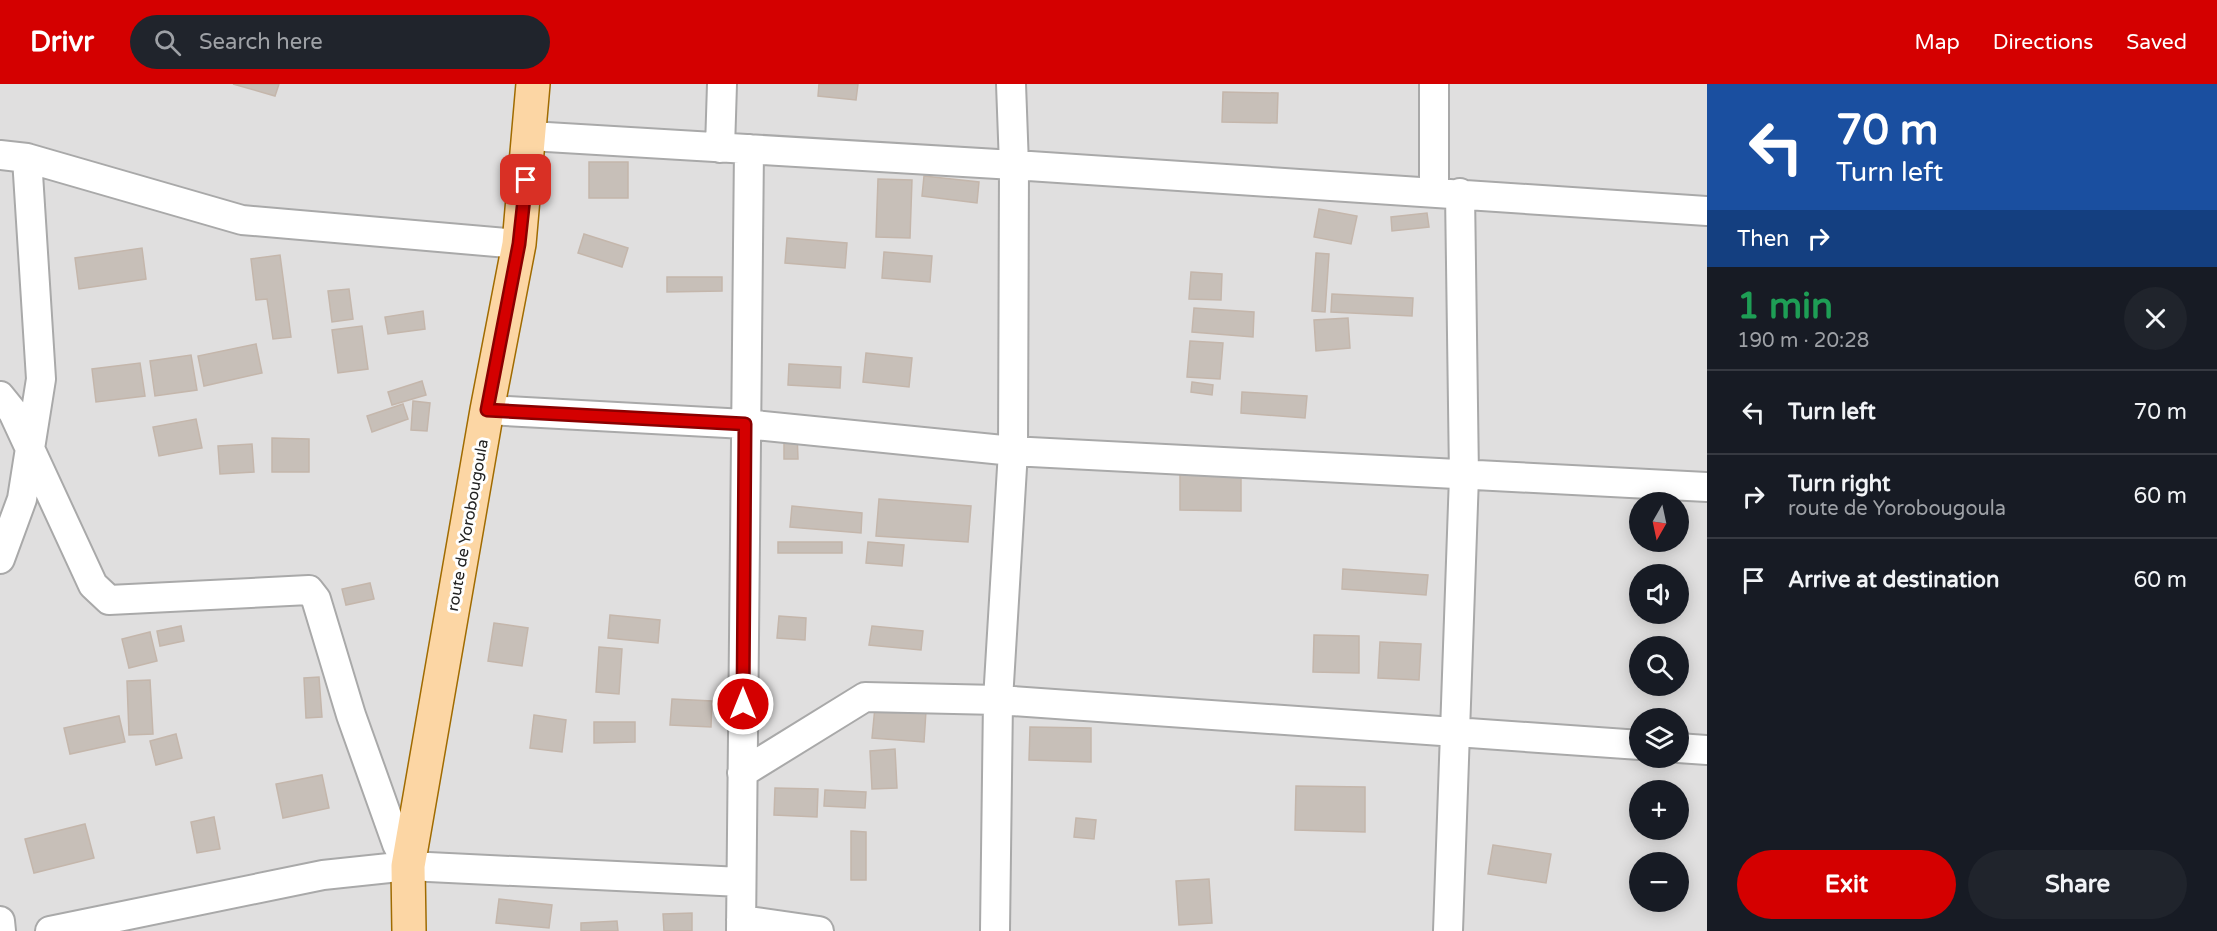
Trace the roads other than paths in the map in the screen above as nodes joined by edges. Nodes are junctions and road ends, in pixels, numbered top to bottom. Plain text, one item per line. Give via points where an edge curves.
1 (533, 84) edge
2 (722, 84) edge
3 (1011, 84) edge
4 (1434, 84) edge
5 (530, 136) junction
6 (720, 148) junction
7 (749, 149) junction
8 (14, 156) edge
9 (1014, 165) junction
10 (1447, 192) junction
11 (1707, 211) edge
12 (519, 244) junction
13 (0, 396) edge
14 (487, 410) junction
15 (745, 424) junction
16 (30, 449) junction
17 (1013, 451) junction
18 (1464, 476) junction
19 (1707, 488) edge
20 (0, 559) edge
21 (998, 700) junction
22 (1457, 732) junction
23 (1629, 744) edge
24 (1689, 749) edge
25 (1707, 750) edge
26 (742, 773) junction
27 (408, 866) junction
28 (741, 882) junction
29 (0, 921) edge
30 (741, 925) edge
31 (1, 931) edge
32 (50, 931) edge
33 (409, 931) edge
34 (819, 931) edge
35 (995, 931) edge
36 (1448, 931) edge

1 - 5 main road, route de Yorobougoula
2 - 6 street
3 - 9 street
4 - 10 street
5 - 6 street
5 - 12 main road, route de Yorobougoula
6 - 7 street
7 - 9 street
7 - 15 street
8 - 12 street via 242,219
8 - 16 street via 41,379
9 - 10 street
9 - 17 street
10 - 11 street
10 - 18 street
12 - 14 main road, route de Yorobougoula
13 - 16 street via 13,412
14 - 15 street
14 - 27 main road, route de Yorobougoula
15 - 17 street
15 - 26 street
16 - 20 street via 21,499
16 - 27 street via 93,585 110,600 309,590 316,599 351,716
17 - 18 street
17 - 21 street
18 - 19 street
18 - 22 street
21 - 22 street
21 - 26 street via 865,697
21 - 35 street
22 - 23 street
22 - 36 street
24 - 25 street
26 - 28 street
27 - 28 street
27 - 32 street via 323,875
27 - 33 main road, route de Yorobougoula
28 - 30 street
29 - 31 street
30 - 34 street

